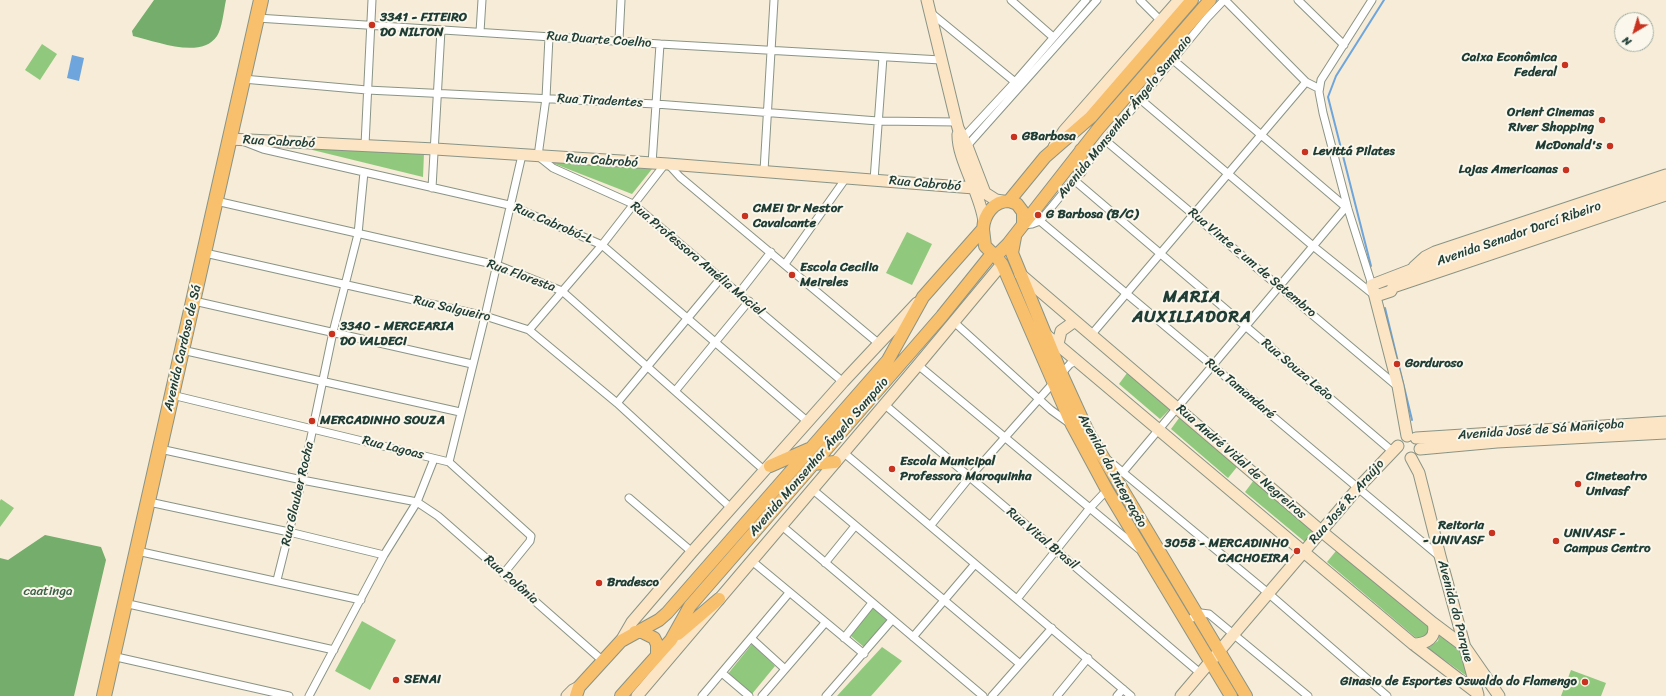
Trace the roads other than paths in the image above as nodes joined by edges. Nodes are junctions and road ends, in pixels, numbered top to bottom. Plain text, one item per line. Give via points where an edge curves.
1 (261, 0) edge
2 (372, 0) edge
3 (482, 0) edge
4 (621, 0) edge
5 (774, 0) edge
6 (927, 0) edge
7 (1011, 0) edge
8 (1086, 0) edge
9 (1097, 0) edge
10 (1140, 0) edge
11 (1179, 0) edge
12 (1192, 0) edge
13 (1210, 0) edge
14 (1224, 0) edge
15 (1298, 0) edge
16 (1372, 0) edge
17 (931, 13) junction
18 (257, 18) junction
19 (1161, 21) junction
20 (371, 25) junction
21 (440, 30) junction
22 (480, 32) junction
23 (548, 37) junction
24 (1053, 37) junction
25 (619, 40) junction
26 (660, 44) junction
27 (1344, 45) junction
28 (770, 50) junction
29 (883, 58) junction
30 (1172, 59) junction
31 (941, 60) junction
32 (244, 79) junction
33 (1015, 82) junction
34 (1306, 82) junction
35 (1318, 88) junction
36 (367, 90) junction
37 (436, 93) junction
38 (546, 98) junction
39 (1140, 99) junction
40 (656, 104) junction
41 (768, 112) junction
42 (878, 121) junction
43 (957, 125) junction
44 (1261, 133) junction
45 (235, 140) junction
46 (1106, 141) junction
47 (965, 142) junction
48 (365, 145) junction
49 (435, 149) junction
50 (1053, 150) junction
51 (1081, 150) junction
52 (522, 155) junction
53 (538, 156) junction
54 (652, 164) junction
55 (666, 164) junction
56 (764, 171) junction
57 (364, 172) junction
58 (1228, 174) junction
59 (1666, 175) edge
60 (1077, 176) junction
61 (846, 178) junction
62 (874, 180) junction
63 (1666, 185) edge
64 (432, 188) junction
65 (974, 188) junction
66 (1606, 195) junction
67 (1666, 196) edge
68 (1006, 201) junction
69 (1616, 201) junction
70 (216, 202) junction
71 (633, 204) junction
72 (509, 205) junction
73 (1347, 208) junction
74 (1194, 214) junction
75 (1040, 220) junction
76 (983, 225) junction
77 (1020, 229) junction
78 (358, 234) junction
79 (602, 245) junction
80 (1313, 246) junction
81 (771, 252) junction
82 (205, 253) junction
83 (1161, 254) junction
84 (996, 257) junction
85 (785, 264) junction
86 (497, 265) junction
87 (1411, 270) junction
88 (1020, 274) junction
89 (721, 278) junction
90 (345, 284) junction
91 (1372, 285) junction
92 (1391, 285) junction
93 (1280, 286) junction
94 (562, 291) junction
95 (739, 293) junction
96 (1127, 293) junction
97 (1376, 296) junction
98 (923, 297) junction
99 (194, 301) junction
100 (748, 301) junction
101 (1380, 312) junction
102 (485, 316) junction
103 (687, 318) junction
104 (1075, 321) junction
105 (954, 322) junction
106 (1246, 327) junction
107 (529, 330) junction
108 (334, 332) junction
109 (1045, 334) junction
110 (1092, 334) junction
111 (715, 342) junction
112 (878, 343) junction
113 (1058, 344) junction
114 (182, 350) junction
115 (1076, 361) junction
116 (472, 364) junction
117 (918, 365) junction
118 (649, 366) junction
119 (1213, 366) junction
120 (1057, 379) junction
121 (324, 381) junction
122 (843, 382) junction
123 (1398, 386) junction
124 (676, 390) junction
125 (172, 396) junction
126 (1038, 398) junction
127 (617, 403) junction
128 (884, 404) junction
129 (1177, 408) junction
130 (460, 412) junction
131 (808, 422) junction
132 (1666, 422) edge
133 (1072, 425) junction
134 (312, 429) junction
135 (1159, 430) junction
136 (1666, 433) edge
137 (1004, 437) junction
138 (1414, 441) junction
139 (812, 448) junction
140 (1395, 448) junction
141 (160, 449) junction
142 (843, 452) junction
143 (1100, 455) junction
144 (1411, 458) junction
145 (434, 459) junction
146 (449, 462) junction
147 (835, 462) junction
148 (813, 464) junction
149 (767, 468) junction
150 (1123, 472) junction
151 (969, 478) junction
152 (302, 480) junction
153 (1358, 488) junction
154 (812, 489) junction
155 (1107, 490) junction
156 (628, 498) dead end
157 (148, 502) junction
158 (416, 502) junction
159 (731, 508) junction
160 (1089, 509) junction
161 (931, 525) junction
162 (782, 526) junction
163 (855, 526) junction
164 (1321, 531) junction
165 (289, 532) junction
166 (137, 551) junction
167 (1056, 551) junction
168 (692, 552) junction
169 (1303, 552) junction
170 (1146, 554) junction
171 (384, 555) junction
172 (1440, 556) junction
173 (752, 561) junction
174 (826, 563) junction
175 (975, 564) junction
176 (504, 573) junction
177 (277, 580) junction
178 (789, 593) junction
179 (1268, 593) junction
180 (719, 599) junction
181 (1017, 599) junction
182 (361, 600) junction
183 (944, 601) junction
184 (124, 603) junction
185 (872, 603) junction
186 (1198, 614) junction
187 (892, 620) junction
188 (1187, 621) junction
189 (825, 623) junction
190 (1433, 624) junction
191 (1052, 628) junction
192 (635, 632) junction
193 (1234, 634) junction
194 (913, 637) junction
195 (751, 638) junction
196 (844, 638) junction
197 (621, 640) junction
198 (671, 640) junction
199 (1413, 644) junction
200 (1465, 647) junction
201 (334, 650) junction
202 (1220, 651) junction
203 (864, 654) junction
204 (112, 656) junction
205 (657, 656) junction
206 (1088, 658) junction
207 (603, 661) junction
208 (1211, 662) junction
209 (1020, 664) junction
210 (785, 669) junction
211 (722, 673) junction
212 (1200, 674) junction
213 (1123, 689) junction
214 (578, 691) edge
215 (634, 693) edge
216 (1480, 695) edge
217 (104, 696) edge
218 (290, 696) edge
219 (309, 696) edge
220 (567, 696) edge
221 (702, 696) edge
222 (749, 696) edge
223 (762, 696) edge
224 (826, 696) edge
225 (983, 696) edge
226 (992, 696) edge
227 (1057, 696) edge
228 (1117, 696) edge
229 (1131, 696) edge
230 (1181, 696) edge
231 (1231, 696) edge
232 (1246, 696) edge
233 (1308, 696) edge
234 (1387, 696) edge
235 (1499, 696) edge

1 - 18 highway, Avenida Cardoso de Sá
2 - 20 street
3 - 22 street
4 - 25 street
5 - 28 street
6 - 17 street
7 - 24 street
8 - 24 street
9 - 47 street
10 - 19 street
11 - 19 street
12 - 50 main road, Avenida Monsenhor Ângelo Sampaio via 1091,118
13 - 51 main road, Avenida Monsenhor Ângelo Sampaio
14 - 30 street, Avenida Monsenhor Ângelo Sampaio
14 - 34 street
15 - 27 street
16 - 27 street
17 - 31 street
17 - 33 street
18 - 20 street, Rua Duarte Coelho
18 - 32 highway, Avenida Cardoso de Sá
19 - 50 street via 1064,131
20 - 21 street, Rua Duarte Coelho
20 - 36 street
21 - 22 street, Rua Duarte Coelho
21 - 37 street
22 - 23 street, Rua Duarte Coelho
23 - 25 street, Rua Duarte Coelho
23 - 38 street
24 - 33 street
25 - 26 street, Rua Duarte Coelho
26 - 28 street, Rua Duarte Coelho
26 - 40 street
27 - 35 street
28 - 29 street, Rua Duarte Coelho
28 - 41 street
29 - 31 street, Rua Duarte Coelho
29 - 42 street
30 - 39 street, Avenida Monsenhor Ângelo Sampaio
30 - 44 street
31 - 43 street
32 - 36 street, Rua Tiradentes
32 - 45 highway, Avenida Cardoso de Sá
33 - 47 street
34 - 35 street
34 - 44 street
35 - 73 street
36 - 37 street, Rua Tiradentes
36 - 48 street
37 - 38 street, Rua Tiradentes
37 - 49 street
38 - 40 street, Rua Tiradentes
38 - 53 street
39 - 46 street, Avenida Monsenhor Ângelo Sampaio
39 - 58 street
40 - 41 street, Rua Tiradentes
40 - 54 street
41 - 42 street, Rua Tiradentes
41 - 56 street
42 - 43 street, Rua Tiradentes
42 - 62 street
43 - 47 street
43 - 65 street via 960,149
44 - 58 street
44 - 73 street
45 - 48 street, Rua Cabrobó
45 - 57 street, Rua Cabrobó-L
45 - 70 highway, Avenida Cardoso de Sá
46 - 60 street, Avenida Monsenhor Ângelo Sampaio
46 - 74 street, Rua Vinte e um de Setembro
47 - 68 street via 985,193 996,200
48 - 49 street, Rua Cabrobó
49 - 52 street, Rua Cabrobó
49 - 64 street
50 - 68 main road, Avenida Monsenhor Ângelo Sampaio
51 - 60 main road
51 - 77 main road, Avenida Monsenhor Ângelo Sampaio
52 - 53 street, Rua Cabrobó
52 - 72 street
53 - 54 street, Rua Cabrobó
53 - 71 street, Rua Professora Amélia Maciel via 553,168
54 - 55 street, Rua Cabrobó
55 - 56 street, Rua Cabrobó
55 - 71 street
55 - 81 street
56 - 61 street, Rua Cabrobó
57 - 64 street, Rua Cabrobó-L
57 - 78 street, Rua Glauber Rocha
58 - 74 street
58 - 80 street
59 - 66 street
60 - 75 street, Avenida Monsenhor Ângelo Sampaio
60 - 83 street, Rua Souza Leão
61 - 62 street, Rua Cabrobó
61 - 85 street
62 - 65 street, Rua Cabrobó
63 - 69 street, Avenida Senador Darcí Ribeiro
64 - 72 street, Rua Cabrobó-L
65 - 76 street via 983,212
66 - 69 street
66 - 87 street via 1435,252
67 - 92 street
68 - 76 main road, Avenida Monsenhor Ângelo Sampaio via 995,205
68 - 77 main road via 1019,206 1023,212
69 - 87 street, Avenida Senador Darcí Ribeiro
70 - 78 street, Rua Floresta
70 - 82 highway, Avenida Cardoso de Sá
71 - 79 street
71 - 89 street, Rua Professora Amélia Maciel
72 - 79 street, Rua Cabrobó-L
72 - 86 street
73 - 80 street
73 - 91 street
74 - 83 street
74 - 93 street, Rua Vinte e um de Setembro
75 - 77 street
75 - 96 street, Rua Tamandaré
76 - 84 main road, Avenida da Integração via 985,246
76 - 98 main road, Avenida Monsenhor Ângelo Sampaio
77 - 84 main road, Avenida Monsenhor Ângelo Sampaio
77 - 88 main road, Avenida da Integração via 1012,253
78 - 86 street, Rua Floresta
78 - 90 street, Rua Glauber Rocha
79 - 94 street
79 - 103 street, Rua Cabrobó-L
80 - 93 street
80 - 97 street
81 - 85 street
81 - 95 street
82 - 90 street, Rua Salgueiro
82 - 99 highway, Avenida Cardoso de Sá
83 - 96 street
83 - 106 street, Rua Souza Leão
84 - 105 street, Avenida Monsenhor Ângelo Sampaio
84 - 120 main road, Avenida da Integração
84 - 148 main road, Avenida Monsenhor Ângelo Sampaio
85 - 112 street
86 - 94 street, Rua Floresta
86 - 102 street
87 - 92 street, Avenida Senador Darcí Ribeiro
88 - 104 street, Rua André Vidal de Negreiros
88 - 109 main road, Avenida da Integração
89 - 95 street, Rua Professora Amélia Maciel
89 - 103 street
90 - 102 street, Rua Salgueiro
90 - 108 street, Rua Glauber Rocha
91 - 92 street, Avenida Senador Darcí Ribeiro
91 - 97 street
92 - 97 street
92 - 101 street via 1382,300
93 - 106 street
93 - 123 street, Rua Vinte e um de Setembro
94 - 107 street
94 - 118 street, Rua Floresta
95 - 100 street, Rua Professora Amélia Maciel
96 - 110 street
96 - 119 street, Rua Tamandaré
97 - 101 street
98 - 112 street, Avenida Monsenhor Ângelo Sampaio
98 - 139 main road, Avenida Monsenhor Ângelo Sampaio via 888,360
99 - 108 street
99 - 114 highway, Avenida Cardoso de Sá
100 - 111 street
100 - 122 street, Rua Professora Amélia Maciel
101 - 123 street
102 - 107 street, Rua Salgueiro
102 - 116 street
103 - 111 street, Rua Cabrobó-L
103 - 118 street
104 - 110 street, Rua André Vidal de Negreiros
104 - 113 street via 1061,331
105 - 117 street, Avenida Monsenhor Ângelo Sampaio
105 - 126 street
106 - 119 street
106 - 140 street, Rua Souza Leão
107 - 127 street, Rua Salgueiro
108 - 116 street
108 - 121 street, Rua Glauber Rocha
109 - 113 street
109 - 120 main road, Avenida da Integração
110 - 129 street, Rua André Vidal de Negreiros
111 - 124 street
111 - 131 street, Rua Cabrobó-L
112 - 122 street, Avenida Monsenhor Ângelo Sampaio
113 - 115 street
114 - 121 street
114 - 125 highway, Avenida Cardoso de Sá
115 - 120 street
115 - 135 street
116 - 130 street
117 - 128 street, Avenida Monsenhor Ângelo Sampaio
117 - 137 street
118 - 124 street, Rua Floresta
118 - 127 street
119 - 129 street
119 - 153 street, Rua Tamandaré
120 - 126 street
120 - 133 main road, Avenida da Integração
120 - 143 main road, Avenida da Integração
121 - 130 street
121 - 134 street, Rua Glauber Rocha
122 - 131 street, Avenida Monsenhor Ângelo Sampaio
123 - 138 street
124 - 149 street, Rua Floresta
125 - 134 street, Rua Lagoas
125 - 141 highway, Avenida Cardoso de Sá
126 - 133 street
126 - 137 street
127 - 159 street, Rua Salgueiro
128 - 142 street, Avenida Monsenhor Ângelo Sampaio
128 - 151 street, Rua Vital Brasil
129 - 135 street
129 - 164 street, Rua André Vidal de Negreiros
130 - 146 street
131 - 149 street, Avenida Monsenhor Ângelo Sampaio
132 - 138 street, Avenida José de Sá Maniçoba
133 - 155 main road, Avenida da Integração
134 - 145 street, Rua Lagoas
134 - 152 street, Rua Glauber Rocha
135 - 150 street
135 - 169 street
136 - 138 street, Avenida José de Sá Maniçoba via 1497,442
137 - 151 street
137 - 160 street
138 - 140 street via 1401,439
138 - 144 street via 1417,455
139 - 149 main road
139 - 192 main road, Avenida Monsenhor Ângelo Sampaio via 663,617
140 - 144 street via 1405,458
140 - 153 street, Rua José R. Araújo
141 - 152 street
141 - 157 highway, Avenida Cardoso de Sá
142 - 147 street, Avenida Monsenhor Ângelo Sampaio
142 - 161 street
143 - 150 street
143 - 186 main road, Avenida da Integração
144 - 172 street, Avenida do Parque via 1419,473
145 - 146 street, Rua Lagoas
145 - 158 street
146 - 176 street via 529,533 530,539 526,546
147 - 148 main road
147 - 154 street, Avenida Monsenhor Ângelo Sampaio
148 - 198 main road, Avenida Monsenhor Ângelo Sampaio via 690,606
149 - 159 street, Avenida Monsenhor Ângelo Sampaio
150 - 179 street
151 - 161 street
151 - 167 street, Rua Vital Brasil
152 - 158 street
152 - 165 street, Rua Glauber Rocha
153 - 164 street, Rua José R. Araújo
153 - 172 street, Rua Tamandaré
154 - 162 street, Avenida Monsenhor Ângelo Sampaio
154 - 163 street
155 - 160 street
155 - 170 main road, Avenida da Integração
156 - 168 street
157 - 165 street
157 - 166 highway, Avenida Cardoso de Sá
158 - 171 street
158 - 176 street, Rua Polônia via 438,516
159 - 168 street, Avenida Monsenhor Ângelo Sampaio
160 - 167 street
160 - 170 street
161 - 175 street
162 - 173 street, Avenida Monsenhor Ângelo Sampaio
162 - 174 street
163 - 174 street
163 - 183 street
164 - 169 street, Rua José R. Araújo
164 - 190 street, Rua André Vidal de Negreiros
165 - 171 street
165 - 177 street, Rua Glauber Rocha
166 - 177 street
166 - 184 highway, Avenida Cardoso de Sá
167 - 181 street
167 - 212 street, Rua Vital Brasil
168 - 197 street, Avenida Monsenhor Ângelo Sampaio via 637,616
169 - 179 street, Rua José R. Araújo
169 - 199 street
170 - 188 main road, Avenida da Integração
171 - 182 street
172 - 200 street, Avenida do Parque
173 - 178 street
173 - 180 street, Avenida Monsenhor Ângelo Sampaio
174 - 185 street
175 - 181 street
175 - 183 street
176 - 207 street, Rua Polônia
177 - 182 street
178 - 189 street
178 - 195 street
179 - 193 street, Rua José R. Araújo
179 - 234 street
180 - 198 main road
180 - 215 street, Avenida Monsenhor Ângelo Sampaio
181 - 191 street
182 - 201 street
183 - 194 street
183 - 209 street
184 - 201 street
184 - 204 highway, Avenida Cardoso de Sá
185 - 187 street
185 - 196 street
186 - 188 street
186 - 193 street via 1208,614
186 - 202 main road, Avenida da Integração
187 - 194 street
187 - 203 street
188 - 208 main road, Avenida da Integração
189 - 196 street
189 - 210 street
190 - 199 street via 1435,630 1430,641
190 - 200 street, Rua André Vidal de Negreiros
191 - 206 street
191 - 209 street
192 - 197 main road, Avenida Monsenhor Ângelo Sampaio
192 - 205 main road via 642,632 654,638
193 - 202 street, Rua José R. Araújo
193 - 233 street
194 - 225 street
195 - 210 street
195 - 211 street
196 - 203 street
197 - 207 main road, Avenida Monsenhor Ângelo Sampaio
198 - 205 main road, Avenida Monsenhor Ângelo Sampaio
199 - 216 street
200 - 216 street, Avenida do Parque
200 - 235 street
201 - 219 street
202 - 208 street, Rua José R. Araújo
202 - 232 main road, Avenida da Integração
203 - 224 street
204 - 217 highway, Avenida Cardoso de Sá
204 - 218 street
205 - 215 main road, Avenida Monsenhor Ângelo Sampaio
206 - 213 street
206 - 227 street
207 - 214 main road, Avenida Monsenhor Ângelo Sampaio
208 - 212 street, Rua José R. Araújo
208 - 231 main road, Avenida da Integração
209 - 226 street
210 - 223 street
211 - 221 street
211 - 222 street
212 - 230 street, Rua José R. Araújo
213 - 228 street
213 - 229 street
214 - 220 street, Avenida Monsenhor Ângelo Sampaio

